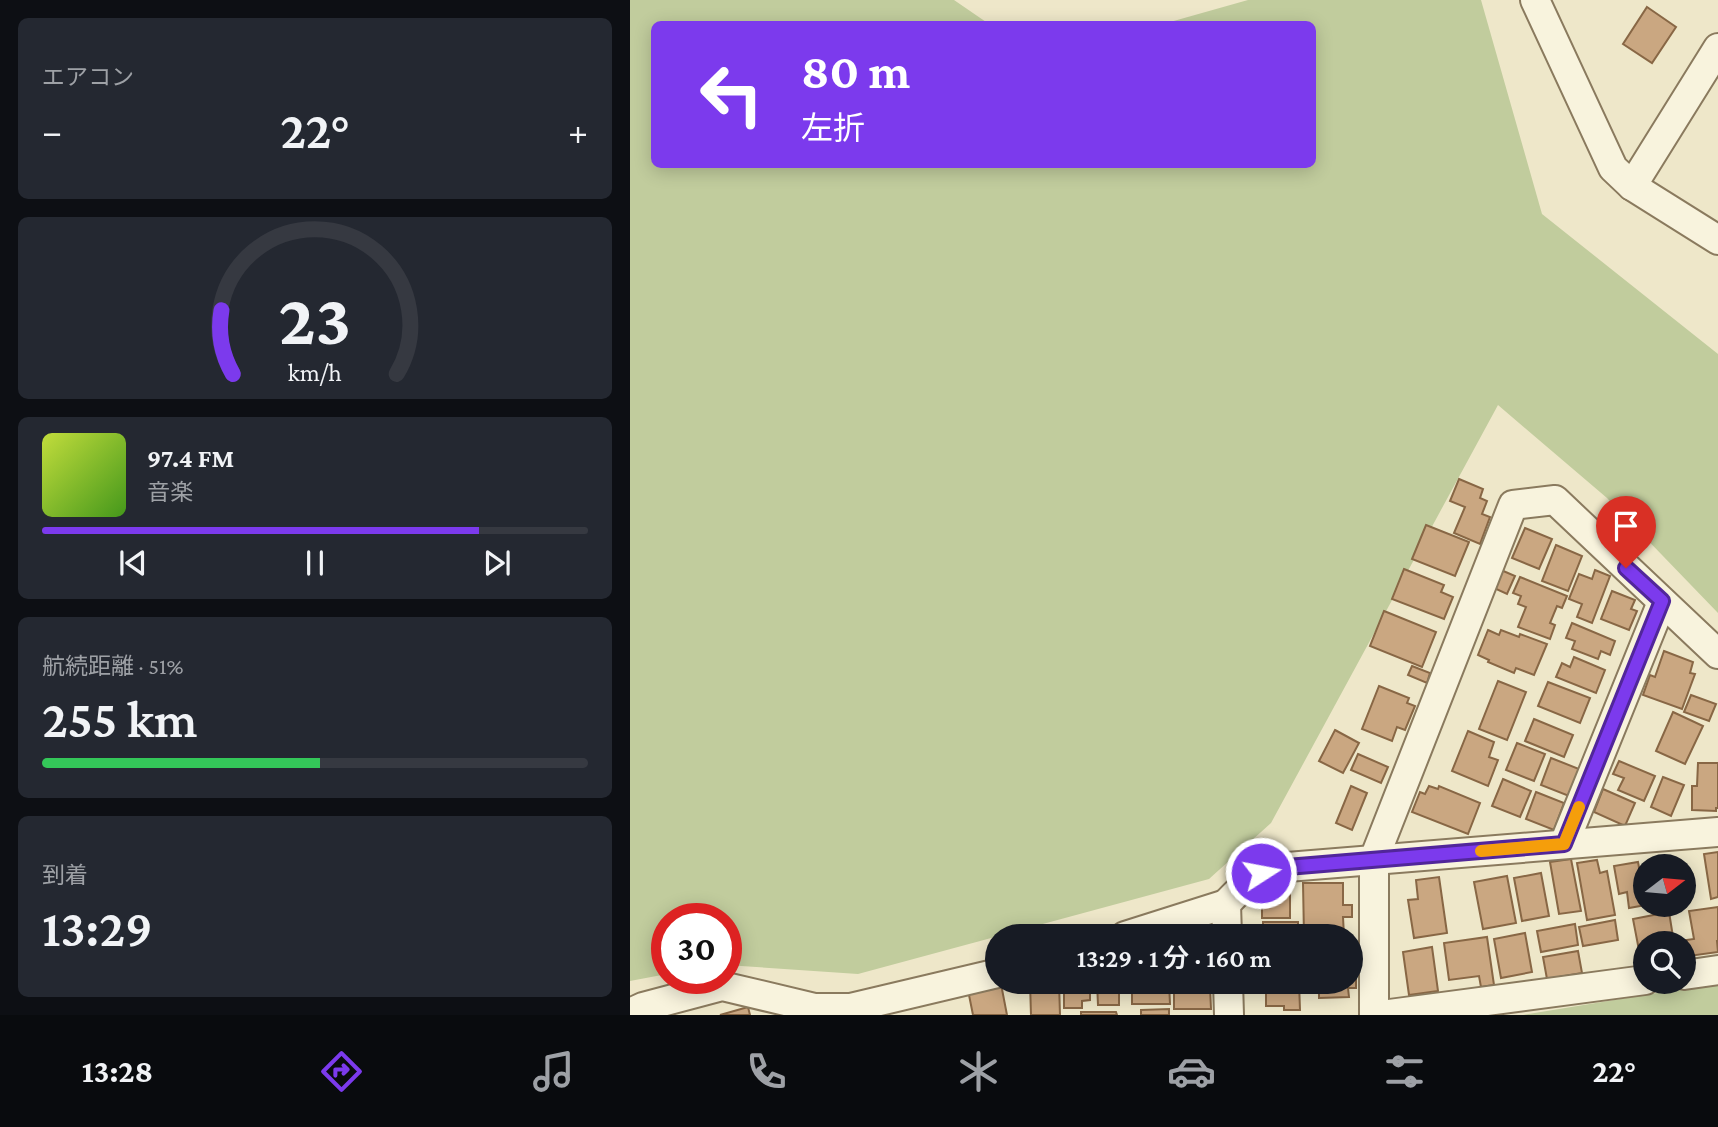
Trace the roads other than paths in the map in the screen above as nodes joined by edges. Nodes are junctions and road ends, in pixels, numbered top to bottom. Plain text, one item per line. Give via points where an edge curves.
1 (1541, 3) edge
2 (1718, 48) edge
3 (1632, 186) junction
4 (1718, 240) edge
5 (1662, 601) junction
6 (1718, 654) edge
7 (1718, 832) edge
8 (1564, 844) junction
9 (1374, 859) junction
10 (1226, 904) junction
11 (1163, 924) edge
12 (1227, 924) edge
13 (1718, 970) edge
14 (1696, 973) edge
15 (985, 976) edge
16 (1633, 982) edge
17 (1228, 994) edge
18 (850, 1011) edge
19 (630, 1013) edge
20 (1229, 1015) edge
21 (1374, 1015) edge
22 (1382, 1015) edge

1 - 3 street via 1613,169
2 - 3 street
3 - 4 street
5 - 6 street
5 - 8 street
5 - 9 street via 1555,500 1513,505
7 - 8 street
8 - 9 street
9 - 10 street via 1275,868 1249,880
9 - 21 street
10 - 11 street
10 - 12 street
13 - 14 street
15 - 18 street
16 - 22 street
17 - 20 street
18 - 19 street via 815,1008 722,986

